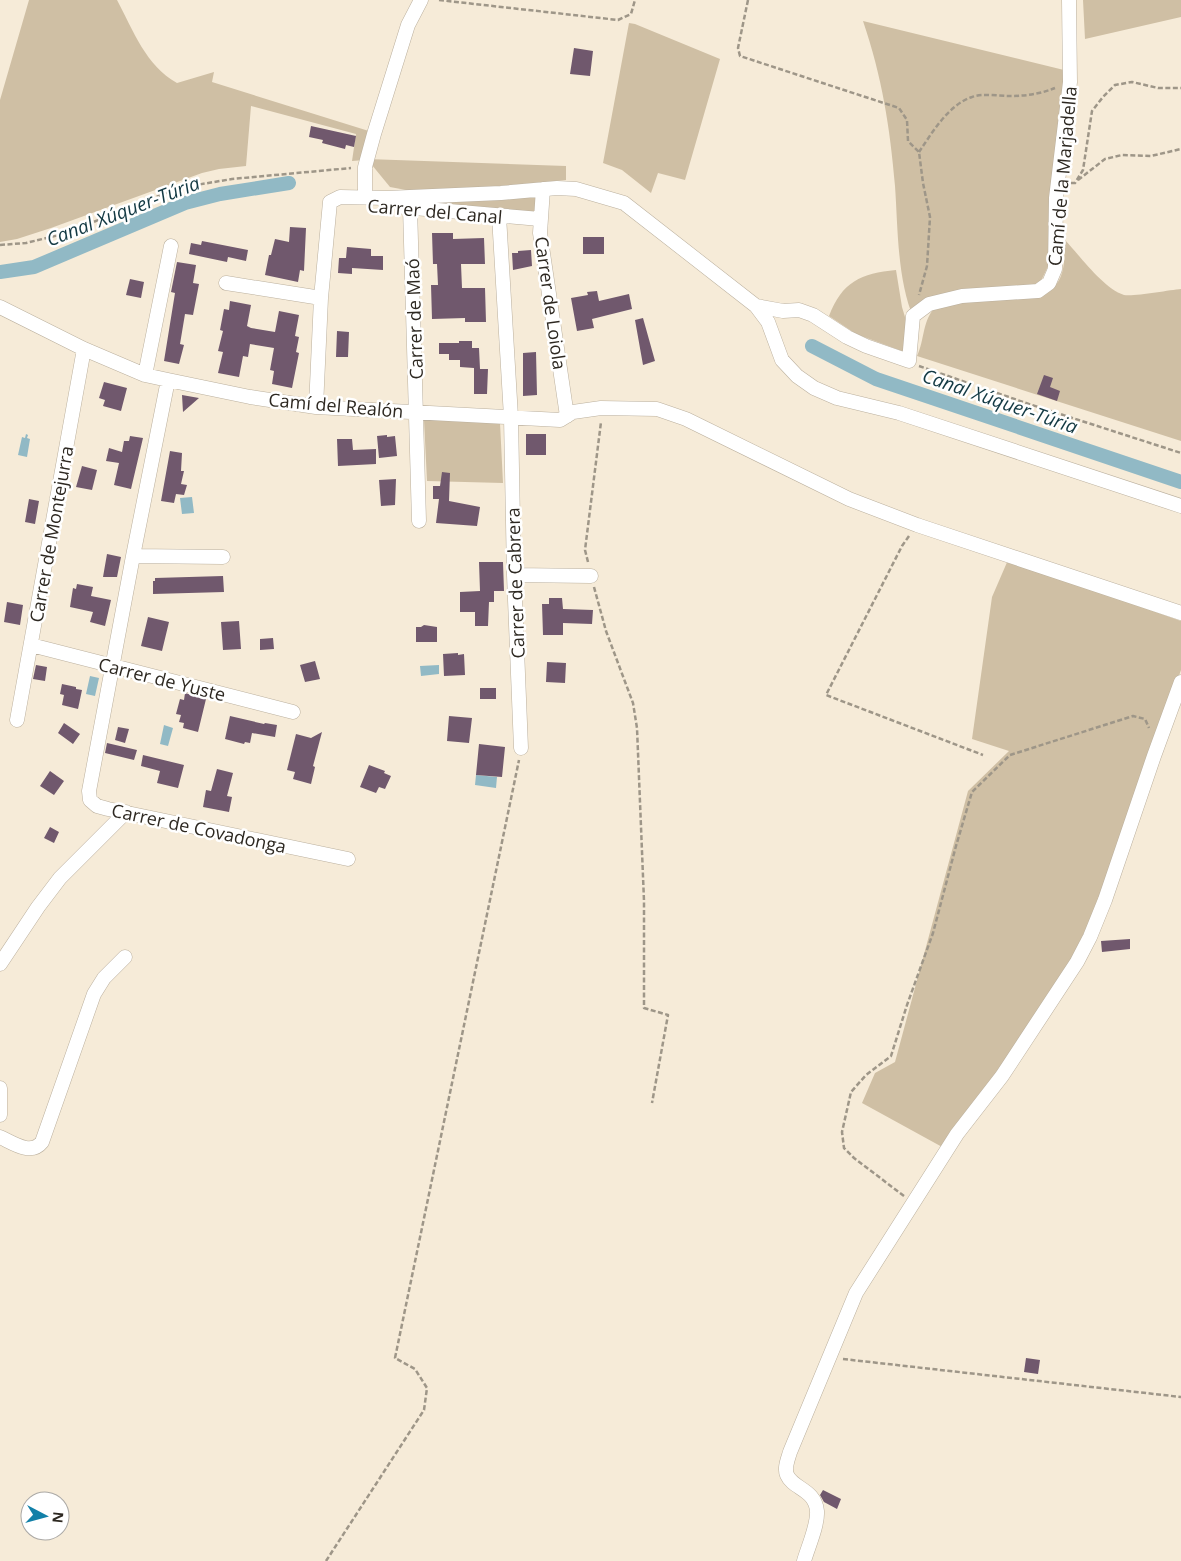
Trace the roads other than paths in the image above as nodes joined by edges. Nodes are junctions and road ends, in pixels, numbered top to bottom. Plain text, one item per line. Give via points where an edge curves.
1 (421, 0) edge
2 (1069, 0) edge
3 (543, 189) junction
4 (365, 197) junction
5 (330, 202) junction
6 (410, 207) junction
7 (499, 216) junction
8 (540, 219) junction
9 (171, 246) dead end
10 (226, 283) dead end
11 (321, 298) junction
12 (756, 306) junction
13 (0, 307) edge
14 (84, 349) junction
15 (145, 375) junction
16 (168, 380) junction
17 (316, 407) junction
18 (416, 411) junction
19 (567, 416) junction
20 (511, 418) junction
21 (1181, 506) edge
22 (419, 521) dead end
23 (133, 556) junction
24 (223, 557) dead end
25 (514, 575) junction
26 (591, 576) road end
27 (1181, 613) edge
28 (31, 645) junction
29 (112, 666) junction
30 (1181, 682) edge
31 (293, 712) dead end
32 (17, 720) dead end
33 (522, 748) road end
34 (126, 812) junction
35 (348, 858) dead end
36 (125, 957) dead end
37 (0, 964) edge
38 (0, 1088) edge
39 (0, 1115) edge
40 (0, 1137) edge
41 (804, 1561) edge

1 - 4 street via 397,57 365,167
2 - 12 street, Camí de la Marjadella via 1070,82 1057,186 1055,269 1049,283 1038,291 962,296 929,304 913,316 909,361 866,346 813,315 798,310
3 - 4 street
3 - 8 street, Carrer de Loiola
3 - 12 street via 576,188 624,203
4 - 5 street via 340,197
5 - 6 street, Carrer del Canal
5 - 11 street
6 - 7 street, Carrer del Canal
6 - 18 street, Carrer de Maó
7 - 8 street, Carrer del Canal
7 - 20 street, Carrer de Cabrera
8 - 19 street, Carrer de Loiola
9 - 15 street
10 - 11 street
11 - 17 street
12 - 21 street via 768,322 782,360 814,388
13 - 14 street, Camí del Realón
14 - 15 street, Camí del Realón
14 - 28 street, Carrer de Montejurra
15 - 16 street, Camí del Realón
16 - 17 street, Camí del Realón
16 - 23 street, Carrer de Covadonga
17 - 18 street, Camí del Realón
18 - 20 street, Camí del Realón
18 - 22 street, Carrer de Maó
19 - 20 street, Camí del Realón via 560,420
19 - 27 street, Camí del Realón via 600,408 657,410 686,419 849,499 917,525
20 - 25 street, Carrer de Cabrera
23 - 24 street
23 - 29 street, Carrer de Covadonga
25 - 26 street
25 - 33 street, Carrer de Cabrera
28 - 29 street, Carrer de Yuste
28 - 32 street, Carrer de Montejurra
29 - 31 street, Carrer de Yuste
29 - 34 street, Carrer de Covadonga via 89,791 90,800 97,806
30 - 41 street via 1090,938 856,1293 786,1467 787,1476 809,1493 817,1510
34 - 35 street, Carrer de Covadonga
34 - 37 street via 60,878
36 - 40 street via 104,978 94,994 38,1148 31,1150
38 - 39 street

